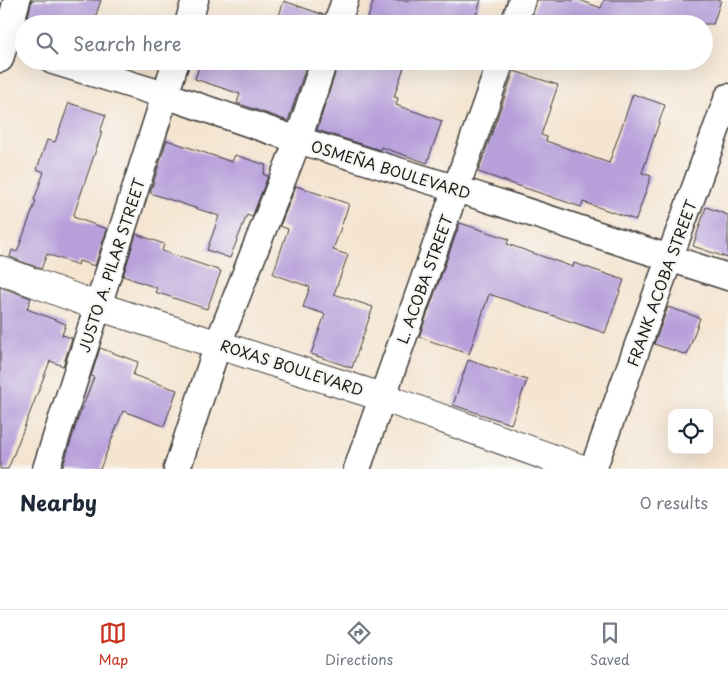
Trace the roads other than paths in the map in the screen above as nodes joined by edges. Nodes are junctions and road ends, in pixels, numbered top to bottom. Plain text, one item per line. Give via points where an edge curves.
1 (17, 0) edge
2 (195, 0) edge
3 (345, 0) edge
4 (522, 0) edge
5 (191, 15) edge
6 (340, 15) edge
7 (517, 15) edge
8 (7, 51) edge
9 (83, 70) edge
10 (173, 70) edge
11 (321, 70) edge
12 (498, 70) edge
13 (165, 95) junction
14 (728, 97) edge
15 (298, 140) junction
16 (457, 189) junction
17 (669, 259) junction
18 (0, 270) edge
19 (728, 277) edge
20 (98, 306) junction
21 (218, 344) junction
22 (382, 397) junction
23 (46, 469) edge
24 (177, 469) edge
25 (358, 469) edge
26 (582, 469) edge
27 (593, 469) edge

1 - 8 street
2 - 5 street
3 - 6 street
4 - 7 street
9 - 13 street, OSMEÑA BOULEVARD
10 - 13 street, JUSTO A. PILAR STREET
11 - 15 street
12 - 16 street, L. ACOBA STREET
13 - 15 street, OSMEÑA BOULEVARD
13 - 20 street, JUSTO A. PILAR STREET
14 - 17 street, FRANK ACOBA STREET
15 - 16 street, OSMEÑA BOULEVARD
15 - 21 street
16 - 17 street, OSMEÑA BOULEVARD
16 - 22 street, L. ACOBA STREET
17 - 19 street, OSMEÑA BOULEVARD
17 - 27 street, FRANK ACOBA STREET
18 - 20 street, ROXAS BOULEVARD
20 - 21 street, ROXAS BOULEVARD
20 - 23 street, JUSTO A. PILAR STREET
21 - 22 street, ROXAS BOULEVARD
21 - 24 street
22 - 25 street, L. ACOBA STREET
22 - 26 street, ROXAS BOULEVARD

